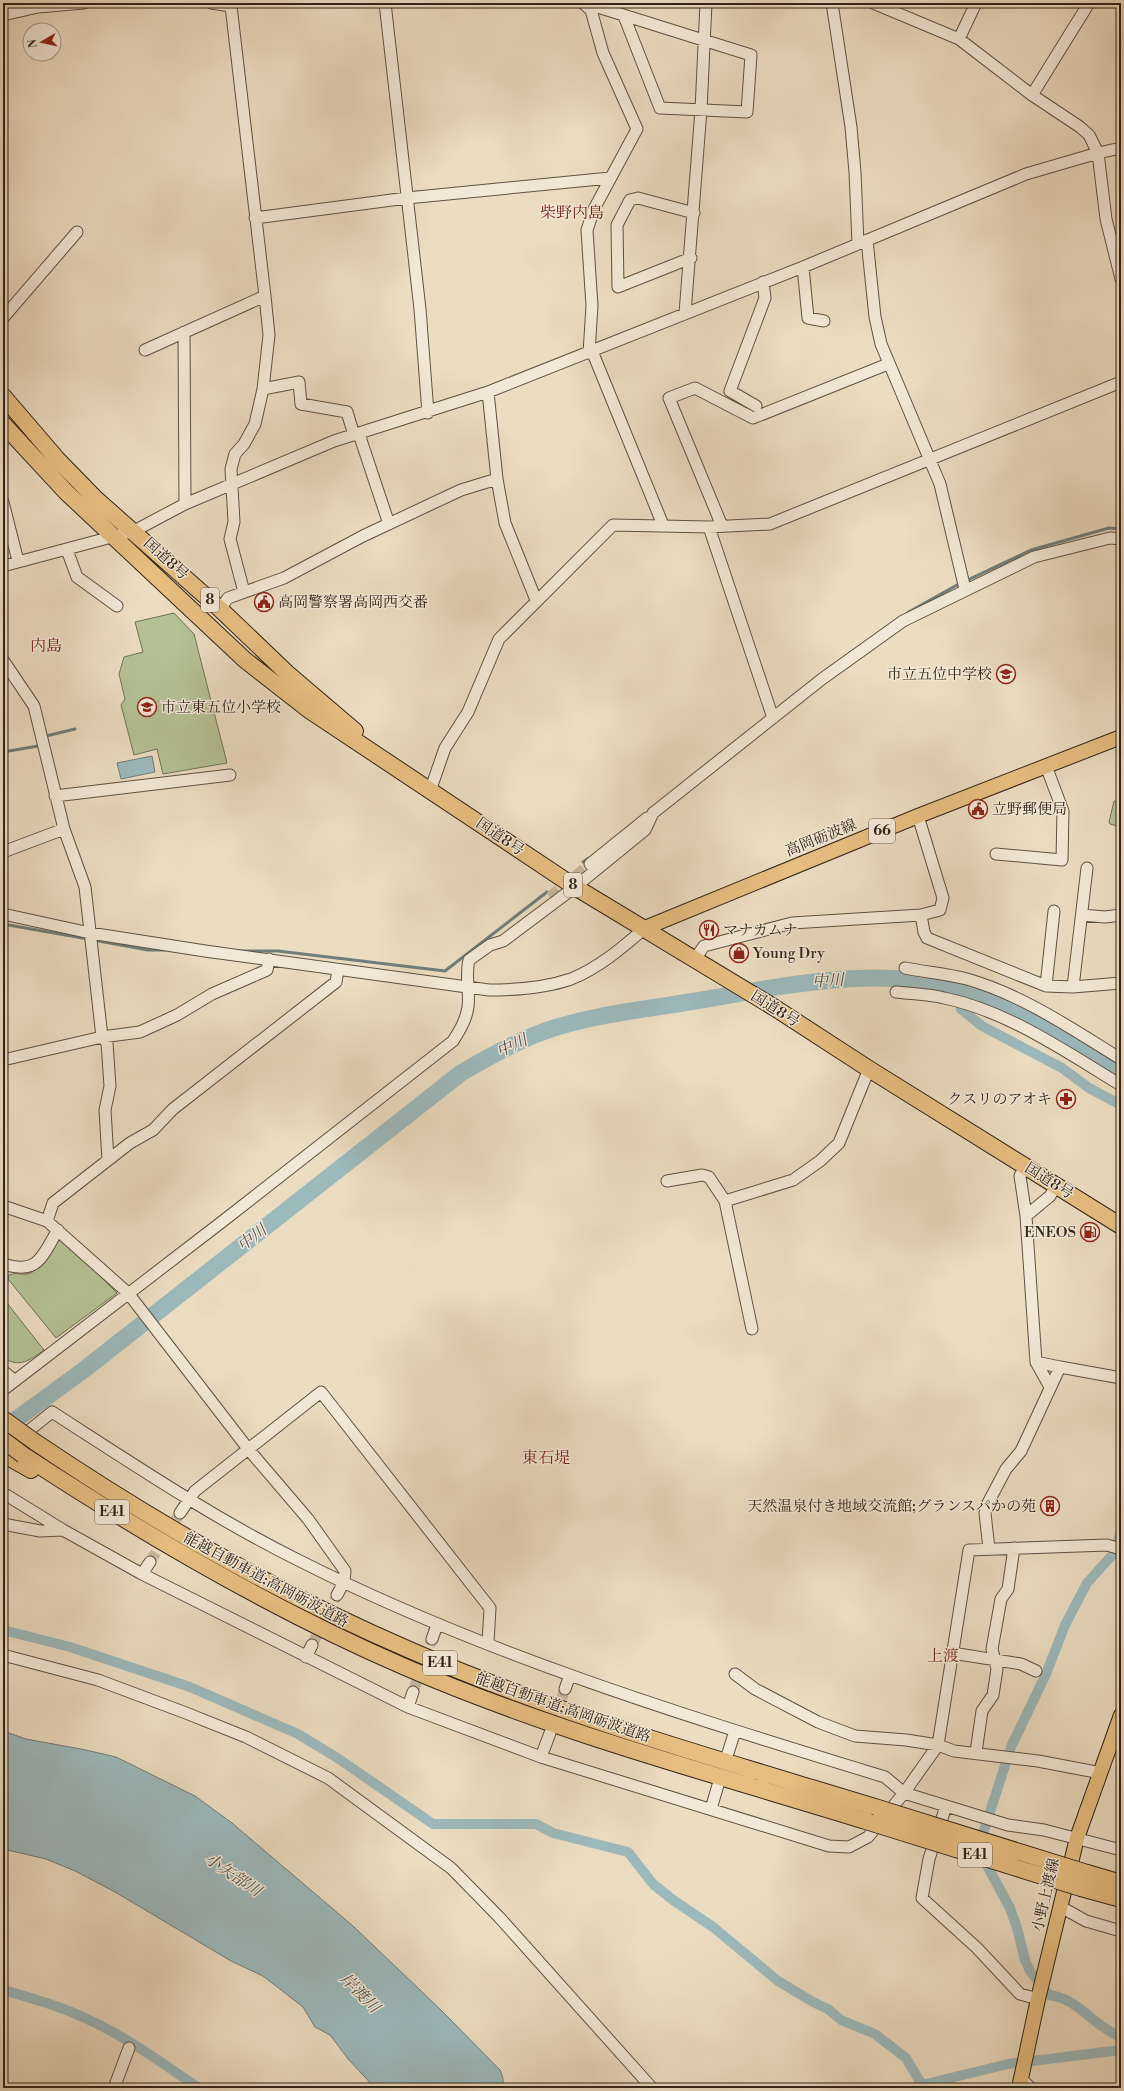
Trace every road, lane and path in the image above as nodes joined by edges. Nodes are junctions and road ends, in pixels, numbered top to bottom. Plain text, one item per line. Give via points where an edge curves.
1 (84, 3) edge
2 (211, 3) edge
3 (385, 3) edge
4 (584, 3) edge
5 (706, 3) edge
6 (832, 3) edge
7 (873, 3) edge
8 (976, 3) edge
9 (1089, 3) edge
10 (232, 5) edge
11 (600, 5) edge
12 (3, 15) edge
13 (624, 16) junction
14 (959, 39) junction
15 (704, 40) junction
16 (1032, 95) junction
17 (701, 110) junction
18 (1121, 148) edge
19 (1098, 153) junction
20 (610, 178) junction
21 (407, 198) junction
22 (694, 213) junction
23 (256, 218) junction
24 (77, 232) dead end
25 (862, 242) junction
26 (691, 258) junction
27 (803, 267) junction
28 (1121, 279) edge
29 (763, 282) junction
30 (265, 296) junction
31 (685, 313) junction
32 (3, 318) edge
33 (824, 321) dead end
34 (184, 332) junction
35 (145, 350) dead end
36 (590, 352) junction
37 (883, 366) dead end
38 (1121, 382) edge
39 (263, 388) junction
40 (488, 392) junction
41 (3, 396) edge
42 (756, 406) dead end
43 (428, 413) junction
44 (3, 424) edge
45 (356, 434) junction
46 (930, 459) junction
47 (497, 479) junction
48 (232, 484) junction
49 (3, 502) edge
50 (185, 504) junction
51 (389, 524) junction
52 (663, 525) junction
53 (722, 526) junction
54 (709, 527) junction
55 (134, 531) junction
56 (114, 536) junction
57 (1121, 539) edge
58 (68, 550) junction
59 (18, 561) junction
60 (3, 566) edge
61 (965, 589) junction
62 (244, 592) junction
63 (536, 600) junction
64 (117, 606) dead end
65 (220, 608) junction
66 (3, 660) edge
67 (773, 718) junction
68 (1121, 737) edge
69 (1046, 766) junction
70 (230, 775) dead end
71 (430, 791) junction
72 (55, 796) junction
73 (653, 814) junction
74 (918, 816) junction
75 (64, 830) junction
76 (3, 852) edge
77 (996, 854) dead end
78 (590, 864) tunnel mouth
79 (1087, 868) dead end
80 (575, 887) junction
81 (550, 896) tunnel mouth
82 (1054, 911) dead end
83 (3, 914) edge
84 (921, 915) junction
85 (1082, 915) junction
86 (1121, 915) edge
87 (645, 928) junction
88 (90, 933) junction
89 (490, 945) junction
90 (269, 959) junction
91 (695, 959) junction
92 (905, 968) dead end
93 (338, 970) junction
94 (1121, 983) edge
95 (1046, 986) junction
96 (1073, 987) junction
97 (467, 988) junction
98 (896, 992) dead end
99 (102, 1037) junction
100 (1121, 1059) edge
101 (3, 1060) edge
102 (869, 1069) junction
103 (1121, 1085) edge
104 (108, 1160) junction
105 (1025, 1167) junction
106 (667, 1181) dead end
107 (1056, 1186) junction
108 (725, 1201) junction
109 (3, 1206) edge
110 (1026, 1216) junction
111 (47, 1221) junction
112 (1121, 1226) edge
113 (58, 1230) junction
114 (3, 1264) edge
115 (128, 1293) junction
116 (752, 1329) dead end
117 (1036, 1362) junction
118 (1060, 1367) junction
119 (3, 1371) edge
120 (1121, 1378) edge
121 (15, 1380) junction
122 (1050, 1387) junction
123 (3, 1390) edge
124 (3, 1418) edge
125 (3, 1440) edge
126 (249, 1450) junction
127 (11, 1455) edge
128 (3, 1493) edge
129 (188, 1500) junction
130 (180, 1513) tunnel mouth
131 (3, 1524) edge
132 (64, 1530) junction
133 (1014, 1548) junction
134 (989, 1549) junction
135 (1121, 1549) edge
136 (150, 1562) tunnel mouth
137 (142, 1574) junction
138 (344, 1582) junction
139 (337, 1595) tunnel mouth
140 (437, 1625) junction
141 (432, 1638) tunnel mouth
142 (488, 1643) junction
143 (312, 1645) tunnel mouth
144 (952, 1653) junction
145 (3, 1655) edge
146 (306, 1657) junction
147 (995, 1660) junction
148 (1036, 1671) dead end
149 (734, 1674) dead end
150 (570, 1675) junction
151 (565, 1689) tunnel mouth
152 (413, 1692) tunnel mouth
153 (408, 1707) junction
154 (1121, 1715) edge
155 (735, 1731) junction
156 (550, 1733) dead end
157 (938, 1745) junction
158 (976, 1752) junction
159 (728, 1753) dead end
160 (541, 1757) junction
161 (1101, 1773) junction
162 (718, 1785) dead end
163 (904, 1793) junction
164 (946, 1806) junction
165 (711, 1809) junction
166 (1077, 1838) junction
167 (1121, 1850) edge
168 (1121, 1883) edge
169 (1121, 1899) edge
170 (1062, 1907) junction
171 (1121, 1931) edge
172 (1038, 1999) junction
173 (129, 2048) dead end
174 (1022, 2071) edge
175 (114, 2088) edge
176 (652, 2088) edge
177 (1032, 2088) edge

1 - 12 street via 38,7
2 - 10 street
3 - 21 street
4 - 11 street
4 - 20 street via 591,10 603,53 637,130
5 - 15 street
6 - 25 street via 851,127
7 - 14 street
8 - 14 street
9 - 16 street
10 - 23 street
11 - 13 street
13 - 15 street
13 - 17 street via 660,108
14 - 16 street
15 - 17 street
15 - 17 street via 751,55 747,112
16 - 19 street via 1089,135
17 - 22 street
18 - 19 street
19 - 25 street via 1026,174
19 - 28 street via 1106,219
20 - 21 street
20 - 36 street via 594,209 587,230 592,306
21 - 23 street
21 - 43 street via 420,309
22 - 26 street
22 - 26 street via 638,198 630,200 617,225 618,287
23 - 30 street
24 - 32 street
25 - 27 street
25 - 46 street via 881,344
26 - 31 street
27 - 29 street
27 - 33 street via 808,318
29 - 31 street
29 - 42 street via 765,298 730,391
30 - 34 street
30 - 39 street via 269,336
31 - 36 street
34 - 35 street
34 - 50 street
36 - 40 street
36 - 52 street
37 - 53 street via 752,418 695,388 669,398
38 - 46 street
39 - 45 street via 298,382 301,404 347,412
39 - 48 street via 255,424 235,454 231,469
40 - 43 street
40 - 47 street
41 - 55 highway, 国道8号 / 8 via 85,488
43 - 45 street
44 - 56 highway, 国道8号 / 8 via 66,492
45 - 48 street
45 - 51 street
46 - 53 street via 770,524
46 - 61 street via 940,484
47 - 51 street via 461,490
47 - 63 street via 505,523
48 - 50 street
48 - 62 street via 234,522 230,539
49 - 59 street
50 - 55 street
51 - 62 street via 284,578
52 - 54 street
52 - 63 street via 614,525
53 - 54 street
54 - 67 street
55 - 56 street
55 - 65 highway, 国道8号 / 8
56 - 58 street
56 - 71 highway, 国道8号 / 8 via 245,660 308,710
57 - 61 street via 1110,538 1034,557
58 - 59 street
58 - 64 street via 77,577
59 - 60 street
61 - 67 street via 903,621
62 - 65 street via 228,598
63 - 71 street via 499,639 468,712 445,748
65 - 71 highway, 国道8号 / 8 via 287,673
66 - 72 street via 34,706
67 - 73 street
68 - 69 main road, 高岡砺波線 / 66
69 - 74 main road, 高岡砺波線 / 66
69 - 77 street via 1063,811 1062,860
70 - 72 street
71 - 80 highway, 国道8号 / 8
72 - 75 street
73 - 78 street
73 - 80 street via 645,830
74 - 84 street via 943,898 940,910
74 - 87 main road, 高岡砺波線 / 66
75 - 76 street
75 - 88 street via 85,887
79 - 85 street
80 - 87 highway, 国道8号 / 8
80 - 89 street via 503,941
81 - 89 street
82 - 95 street
83 - 88 street
84 - 91 street via 792,923 704,946
84 - 95 street via 927,938
85 - 86 street
85 - 96 street
87 - 91 highway, 国道8号 / 8
87 - 97 street via 611,957 571,979 514,990
88 - 90 street
88 - 99 street
89 - 97 street via 469,960
90 - 93 street
90 - 99 street via 267,970 212,994 140,1032
91 - 102 highway, 国道8号 / 8
92 - 100 street via 968,979 1006,994 1048,1014
93 - 97 street
93 - 104 street via 336,982 172,1109 153,1130
94 - 96 street
95 - 96 street
97 - 115 street via 468,1008 464,1023 453,1041
98 - 103 street via 944,998 977,1008 1042,1038
99 - 101 street
99 - 104 street via 107,1043 110,1086 105,1110
102 - 105 highway, 国道8号 / 8
102 - 108 street via 839,1143 820,1161 793,1180
104 - 111 street via 53,1203
105 - 107 highway, 国道8号 / 8
105 - 110 street via 1020,1176
106 - 108 street via 702,1175 709,1177
107 - 110 street via 1050,1196
107 - 112 highway, 国道8号 / 8
108 - 116 street
109 - 111 street
110 - 117 street
111 - 113 street
113 - 114 street via 38,1262 31,1267 17,1269
113 - 115 street
115 - 121 street
115 - 126 street
117 - 118 street
117 - 122 street
118 - 120 street
118 - 122 street
119 - 121 street
121 - 123 street
122 - 134 street via 1021,1452 1006,1469 988,1503 985,1513
124 - 168 highway, 能越自動車道;高岡砺波道路 / E41, bridge via 146,1515 308,1603 412,1652 481,1680 645,1736
125 - 127 highway, 能越自動車道;高岡砺波道路 / E41, bridge
126 - 129 street
126 - 138 street via 312,1525 345,1571
126 - 142 street via 321,1392 490,1608
127 - 129 street via 52,1412
127 - 169 highway, 能越自動車道;高岡砺波道路 / E41, bridge via 204,1567 332,1634 476,1696 645,1754
128 - 132 street
129 - 130 street
129 - 138 street via 299,1561
131 - 132 street via 40,1531
132 - 137 street
133 - 134 street
133 - 135 street via 1107,1544
133 - 147 street via 1008,1589 1001,1599 992,1649
134 - 144 street via 969,1550
136 - 137 street
137 - 146 street
138 - 139 street
138 - 140 street
140 - 141 street
140 - 142 street
142 - 150 street
143 - 146 street
144 - 147 street
144 - 157 street
145 - 176 street via 98,1680 186,1712 246,1737 328,1778 452,1868
146 - 153 street
147 - 148 street via 1021,1664
147 - 158 street via 997,1669 993,1695 982,1711
149 - 157 street via 755,1689 818,1722 855,1736
150 - 151 street
150 - 155 street
152 - 153 street
153 - 160 street
154 - 161 main road, 小野上渡線
155 - 159 street
155 - 163 street via 885,1777
156 - 160 street
157 - 158 street via 954,1751
157 - 163 street
158 - 161 street
160 - 165 street
161 - 166 main road, 小野上渡線
162 - 165 street
163 - 164 street
163 - 165 street via 868,1837 849,1847 829,1846
164 - 166 street via 1008,1825
164 - 172 street via 929,1859 922,1898 977,1948 1020,1994
166 - 167 street
166 - 170 main road, 小野上渡線
170 - 171 street via 1086,1921
170 - 172 main road, 小野上渡線
172 - 174 main road, 小野上渡線
173 - 175 street
174 - 177 street

